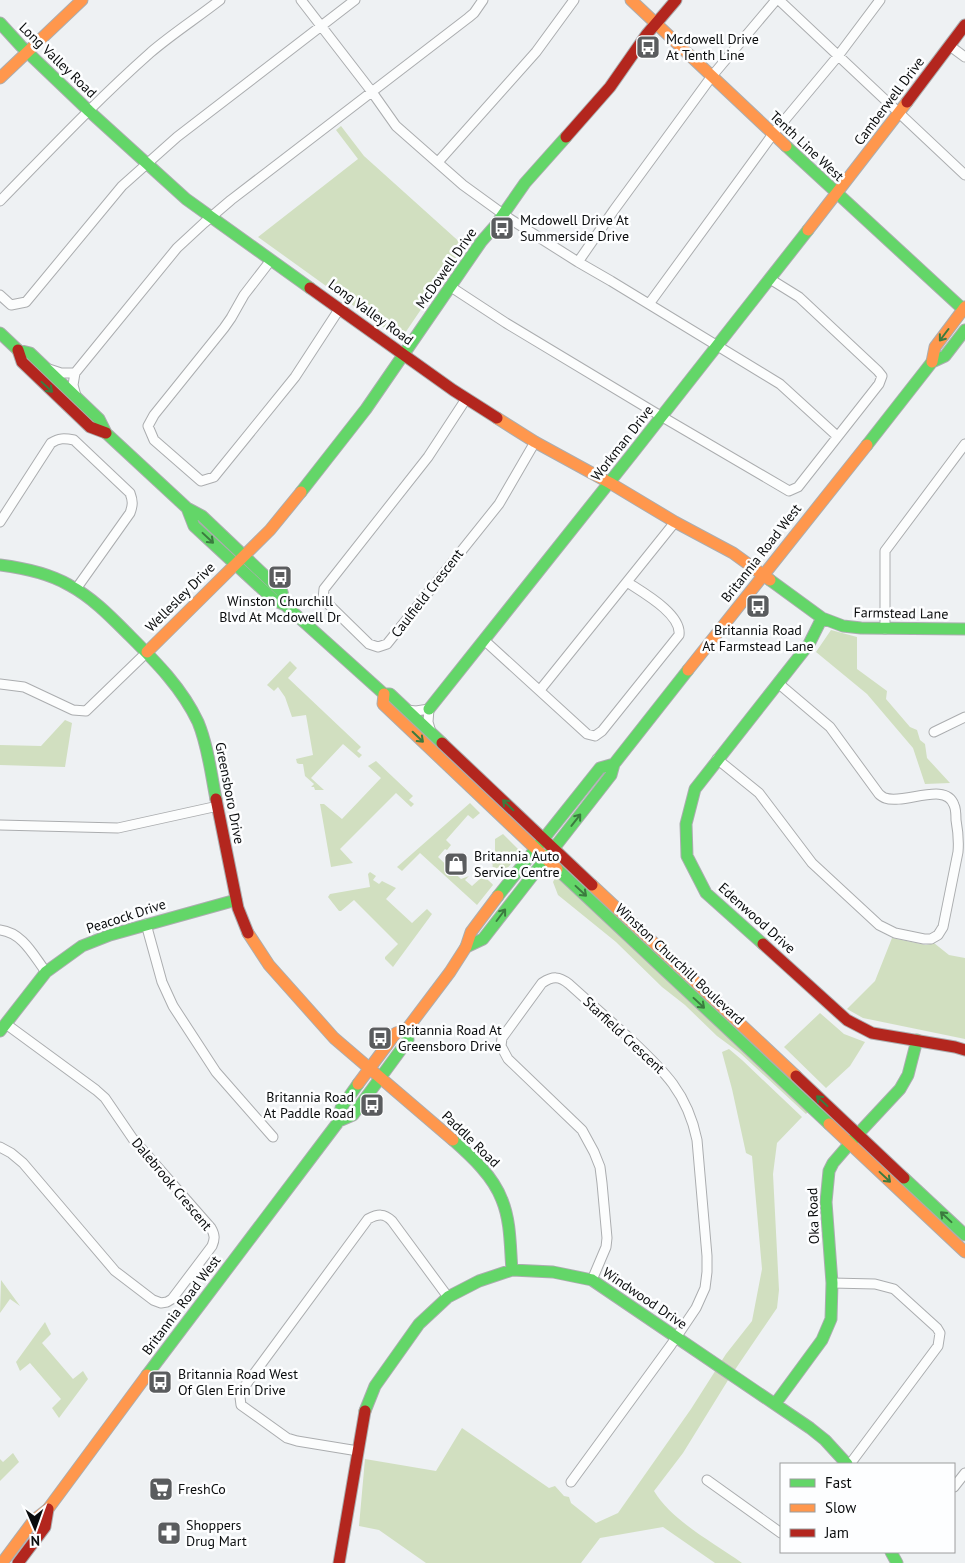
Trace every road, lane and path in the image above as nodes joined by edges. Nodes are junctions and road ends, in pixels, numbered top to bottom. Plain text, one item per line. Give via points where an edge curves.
1 (82, 0) edge
2 (220, 0) edge
3 (300, 0) edge
4 (355, 0) edge
5 (484, 0) edge
6 (574, 0) edge
7 (631, 0) edge
8 (676, 0) edge
9 (778, 0) edge
10 (880, 0) edge
11 (0, 23) edge
12 (656, 24) junction
13 (965, 25) edge
14 (321, 26) junction
15 (950, 46) junction
16 (27, 52) junction
17 (838, 56) junction
18 (965, 57) edge
19 (712, 76) junction
20 (0, 78) edge
21 (372, 92) junction
22 (89, 110) junction
23 (898, 113) junction
24 (773, 134) junction
25 (438, 162) junction
26 (148, 164) junction
27 (965, 175) edge
28 (837, 194) junction
29 (0, 201) edge
30 (503, 214) junction
31 (212, 217) junction
32 (271, 260) junction
33 (578, 262) junction
34 (770, 279) junction
35 (450, 287) junction
36 (0, 295) edge
37 (649, 304) junction
38 (340, 308) junction
39 (964, 309) edge
40 (965, 330) edge
41 (0, 334) edge
42 (718, 345) junction
43 (18, 350) junction
44 (404, 355) junction
45 (932, 362) junction
46 (42, 364) junction
47 (75, 373) junction
48 (76, 397) junction
49 (466, 399) junction
50 (662, 417) junction
51 (106, 433) junction
52 (837, 436) junction
53 (535, 442) junction
54 (965, 444) edge
55 (610, 483) junction
56 (187, 508) junction
57 (0, 522) edge
58 (675, 522) junction
59 (244, 555) junction
60 (235, 564) junction
61 (0, 565) edge
62 (763, 574) junction
63 (627, 582) junction
64 (76, 589) junction
65 (285, 605) junction
66 (822, 618) junction
67 (885, 629) junction
68 (965, 629) edge
69 (484, 640) junction
70 (147, 652) junction
71 (778, 683) junction
72 (0, 684) edge
73 (540, 690) junction
74 (384, 694) junction
75 (429, 709) junction
76 (407, 710) junction
77 (965, 717) edge
78 (431, 732) junction
79 (934, 732) dead end
80 (717, 759) junction
81 (614, 764) junction
82 (218, 806) junction
83 (0, 825) edge
84 (543, 839) junction
85 (553, 848) junction
86 (535, 849) junction
87 (545, 858) junction
88 (236, 900) junction
89 (146, 924) junction
90 (0, 930) edge
91 (466, 947) junction
92 (46, 972) junction
93 (3, 1028) edge
94 (407, 1028) junction
95 (917, 1040) junction
96 (965, 1050) edge
97 (370, 1068) junction
98 (380, 1077) junction
99 (339, 1121) junction
100 (858, 1134) junction
101 (273, 1137) dead end
102 (850, 1144) junction
103 (0, 1147) edge
104 (965, 1235) edge
105 (965, 1252) edge
106 (512, 1270) junction
107 (592, 1280) junction
108 (832, 1283) junction
109 (448, 1297) junction
110 (677, 1337) junction
111 (775, 1404) junction
112 (358, 1450) junction
113 (847, 1463) edge
114 (849, 1463) edge
115 (965, 1473) edge
116 (707, 1480) dead end
117 (571, 1482) dead end
118 (955, 1486) edge
119 (48, 1509) junction
120 (780, 1531) edge
121 (3, 1556) edge
122 (18, 1563) edge
123 (339, 1563) edge

1 - 16 street
2 - 22 street via 156,48
3 - 14 street
4 - 14 street
5 - 21 street via 468,18
6 - 25 street via 536,52
7 - 12 street, Tenth Line West
8 - 12 street, McDowell Drive
9 - 17 street
9 - 19 street
10 - 17 street
11 - 16 street, Long Valley Road
12 - 19 street, Tenth Line West
12 - 30 street, McDowell Drive via 610,87 529,177
13 - 15 street, Camberwell Drive
14 - 21 street
14 - 26 street via 177,137
15 - 18 street
15 - 23 street, Camberwell Drive
16 - 20 street
16 - 22 street, Long Valley Road
17 - 23 street
17 - 24 street
19 - 24 street, Tenth Line West
19 - 33 street
21 - 25 street via 396,126
21 - 31 street
22 - 26 street, Long Valley Road
22 - 29 street
23 - 27 street
23 - 28 street, Camberwell Drive
24 - 28 street, Tenth Line West
24 - 37 street
25 - 30 street
26 - 31 street, Long Valley Road via 186,199
26 - 36 street via 117,192 26,302 12,305
28 - 34 street, Workman Drive
28 - 39 street, Tenth Line West
30 - 33 street
30 - 35 street, McDowell Drive
31 - 32 street, Long Valley Road
31 - 47 street via 177,248
32 - 38 street, Long Valley Road
32 - 38 street via 148,426 154,440 201,481 214,476 295,377
33 - 37 street
34 - 42 street, Workman Drive
34 - 52 street via 799,298 882,376
35 - 44 street, McDowell Drive
35 - 50 street
37 - 42 street
38 - 44 street, Long Valley Road
39 -> 45 street, Britannia Road West via 935,347
40 - 45 street, Britannia Road West via 945,356
41 - 43 street, Winston Churchill Boulevard
42 - 50 street, Workman Drive
42 - 52 street via 780,384
43 - 46 street, Winston Churchill Boulevard via 30,353
43 -> 51 street, Winston Churchill Boulevard via 22,362 56,395 90,427
44 - 49 street, Long Valley Road
44 - 59 street, McDowell Drive via 294,502
45 - 62 street, Britannia Road West
46 - 47 street via 55,372
46 - 48 street, Winston Churchill Boulevard
47 - 48 street via 73,386
48 - 51 street, Winston Churchill Boulevard via 99,418
49 - 53 street, Long Valley Road
49 - 53 street, Caulfield Crescent via 417,471 324,589 323,599 369,644 378,647 387,644 499,504
50 - 52 street via 789,490 798,487
50 - 55 street, Workman Drive
51 - 56 street, Winston Churchill Boulevard
53 - 55 street, Long Valley Road
54 - 67 street via 885,551
55 - 58 street, Long Valley Road
55 - 69 street, Workman Drive
56 - 59 street, Winston Churchill Boulevard via 202,516
56 -> 60 street, Winston Churchill Boulevard via 194,526
57 - 64 street via 51,443 65,438 74,440 130,494 133,507
58 - 62 street, Long Valley Road via 733,553
58 - 63 street
59 - 60 street, Wellesley Drive
59 - 65 street, Winston Churchill Boulevard via 282,592
60 - 65 street, Winston Churchill Boulevard via 274,600
60 - 70 street, Wellesley Drive
61 - 64 street, Greensboro Drive via 42,573
62 - 66 street, Farmstead Lane
62 - 81 street, Britannia Road West
63 - 73 street
63 - 73 street via 658,602 680,630 602,731 595,736 587,734
64 - 70 street, Greensboro Drive
65 - 74 street, Winston Churchill Boulevard
66 - 67 street, Farmstead Lane via 843,626
66 - 71 street, Edenwood Drive via 809,644
67 - 68 street, Farmstead Lane
69 - 73 street
69 - 75 street, Workman Drive
70 - 72 street via 86,711 73,710 24,687
70 - 82 street, Greensboro Drive via 176,684 198,720
71 - 80 street, Edenwood Drive
71 - 80 street via 830,727 879,794 897,800 937,794 945,794 951,799 955,806 959,843 943,927 938,935 924,939 895,933 880,925 812,863 759,793
74 - 76 street, Winston Churchill Boulevard via 390,694
74 -> 86 street, Winston Churchill Boulevard via 383,704
75 - 76 street
75 - 78 street
76 - 78 street, Winston Churchill Boulevard
77 - 79 street
84 -> 78 street, Winston Churchill Boulevard
80 - 95 street, Edenwood Drive via 695,789 686,824 687,856 706,893 847,1020 872,1033
81 - 84 street, Britannia Road West via 600,768
85 -> 81 street, Britannia Road West via 611,775
82 - 83 street via 118,828
82 - 88 street, Greensboro Drive
84 - 85 street, Winston Churchill Boulevard
84 - 86 street, Britannia Road West
85 - 87 street, Britannia Road West
100 -> 85 street, Winston Churchill Boulevard
86 - 87 street, Winston Churchill Boulevard
86 - 91 street, Britannia Road West via 471,932
91 -> 87 street, Britannia Road West via 483,940
87 -> 102 street, Winston Churchill Boulevard
88 - 89 street, Peacock Drive
88 - 97 street, Greensboro Drive via 246,930 272,969 325,1030
89 - 92 street, Peacock Drive via 82,946
89 - 101 street via 162,982 173,1006 216,1072
90 - 92 street via 23,941
91 - 94 street, Britannia Road West
92 - 93 street, Peacock Drive
93 - 103 street, Dalebrook Crescent via 105,1098 133,1139 211,1228 214,1234 212,1246 172,1299 161,1303 153,1300 115,1271 23,1164
94 - 97 street, Britannia Road West via 396,1033
94 - 98 street, Britannia Road West via 408,1040
95 - 96 street, Edenwood Drive
95 - 100 street, Oka Road via 908,1075 900,1089
97 - 98 street, Greensboro Drive
97 - 99 street, Britannia Road West via 341,1108
98 - 99 street, Britannia Road West via 353,1115
98 - 106 street, Paddle Road via 440,1128 490,1177 505,1208
99 - 119 street, Britannia Road West
100 - 102 street, Oka Road
104 -> 100 street, Winston Churchill Boulevard
102 -> 105 street, Winston Churchill Boulevard
102 - 108 street, Oka Road via 833,1163 826,1188
106 - 107 street, Windwood Drive via 553,1272
106 - 109 street, Windwood Drive via 479,1281
107 - 110 street, Windwood Drive
107 - 110 street, Starfield Crescent via 607,1238 600,1166 582,1130 508,1060 501,1046 502,1038 542,983 556,978 569,984 658,1065 679,1092 694,1123 708,1272 696,1308
108 - 111 street, Oka Road via 831,1319 822,1340
108 - 114 street via 875,1284 894,1289 940,1333 938,1346
109 - 112 street, Windwood Drive via 419,1324 375,1386 365,1409
109 - 112 street via 392,1221 386,1216 374,1216 242,1390 242,1405 287,1438
110 - 111 street, Windwood Drive
110 - 117 street, Starfield Crescent
111 - 113 street, Windwood Drive via 825,1440
112 - 123 street, Windwood Drive
115 - 118 street
116 - 120 street
119 - 121 street, Britannia Road West via 34,1520
119 - 122 street, Britannia Road West via 45,1527
121 - 122 street

